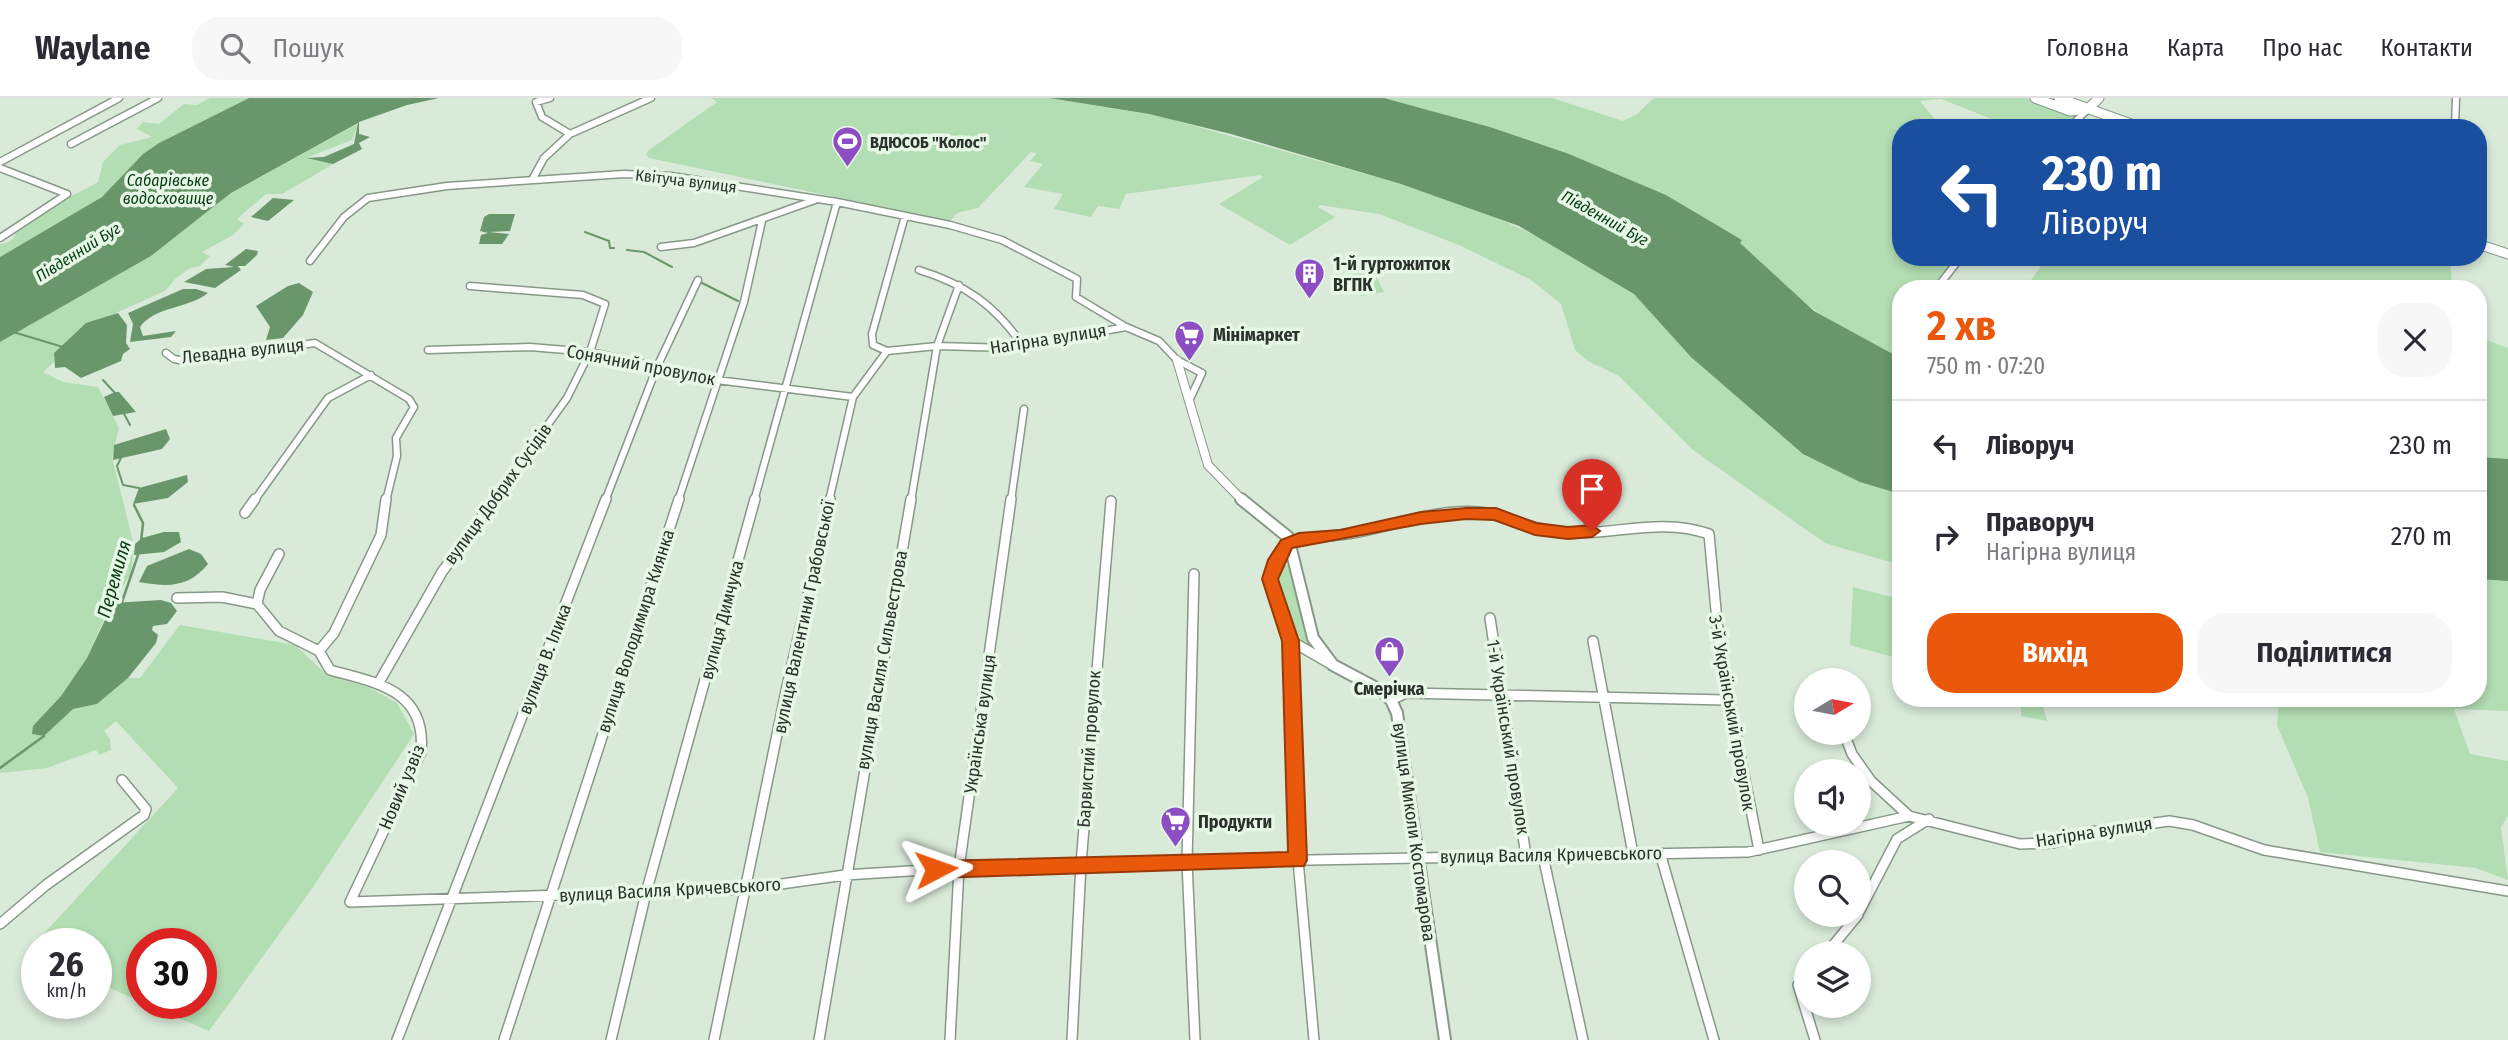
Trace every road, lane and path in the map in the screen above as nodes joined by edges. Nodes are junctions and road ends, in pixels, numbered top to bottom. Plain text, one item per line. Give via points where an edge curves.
1 (119, 98) edge
2 (158, 98) edge
3 (550, 98) edge
4 (651, 98) edge
5 (2035, 98) edge
6 (2059, 98) edge
7 (2099, 98) edge
8 (2456, 98) edge
9 (2088, 109) junction
10 (2078, 119) edge
11 (2116, 119) edge
12 (2455, 119) edge
13 (570, 134) junction
14 (71, 144) dead end
15 (0, 162) edge
16 (0, 168) edge
17 (532, 180) junction
18 (818, 199) junction
19 (837, 202) junction
20 (905, 216) junction
21 (762, 220) junction
22 (0, 238) edge
23 (661, 247) dead end
24 (2487, 247) edge
25 (2508, 254) edge
26 (310, 261) dead end
27 (1954, 266) edge
28 (919, 270) dead end
29 (1077, 279) joint
30 (698, 280) dead end
31 (1943, 280) edge
32 (959, 285) junction
33 (470, 286) dead end
34 (1126, 327) junction
35 (937, 346) junction
36 (1023, 346) junction
37 (428, 350) dead end
38 (590, 352) junction
39 (887, 352) junction
40 (166, 353) dead end
41 (1177, 360) junction
42 (657, 368) junction
43 (371, 375) junction
44 (717, 380) junction
45 (785, 390) junction
46 (853, 397) junction
47 (1189, 401) junction
48 (1024, 409) dead end
49 (1111, 501) dead end
50 (245, 513) dead end
51 (1290, 541) junction
52 (279, 554) dead end
53 (1194, 574) dead end
54 (177, 598) dead end
55 (257, 604) junction
56 (1490, 618) dead end
57 (1291, 641) junction
58 (1593, 641) dead end
59 (319, 651) junction
60 (1333, 666) junction
61 (378, 684) junction
62 (1502, 697) junction
63 (1606, 698) junction
64 (1391, 700) junction
65 (1726, 700) junction
66 (1850, 746) edge
67 (122, 780) dead end
68 (1909, 816) junction
69 (1929, 819) junction
70 (1759, 850) junction
71 (1660, 853) junction
72 (1633, 854) junction
73 (1527, 856) junction
74 (1543, 856) junction
75 (1417, 858) junction
76 (1298, 860) junction
77 (1187, 862) junction
78 (1081, 864) junction
79 (959, 868) junction
80 (845, 875) junction
81 (746, 889) junction
82 (2508, 891) edge
83 (646, 893) junction
84 (1871, 895) edge
85 (550, 897) junction
86 (452, 899) junction
87 (350, 902) joint
88 (0, 924) edge
89 (1848, 927) edge
90 (1837, 941) edge
91 (1808, 1018) edge
92 (397, 1040) edge
93 (504, 1040) edge
94 (611, 1040) edge
95 (714, 1040) edge
96 (819, 1040) edge
97 (950, 1040) edge
98 (1072, 1040) edge
99 (1195, 1040) edge
100 (1314, 1040) edge
101 (1445, 1040) edge
102 (1583, 1040) edge
103 (1714, 1040) edge
104 (1815, 1040) edge

1 - 15 street
2 - 14 street
3 - 13 street via 536,102 542,117
4 - 13 street
5 - 9 main road via 2070,111
6 - 9 main road
7 - 9 main road
8 - 12 street
9 - 10 street
9 - 11 main road
13 - 17 street via 544,158
16 - 22 street via 66,194
17 - 18 street, Квітуча вулиця via 671,176
17 - 26 street, Квітуча вулиця via 368,198 344,217
18 - 19 street, Квітуча вулиця
18 - 21 street
19 - 20 street, Квітуча вулиця
19 - 45 street, вулиця Димчука
20 - 29 street, Квітуча вулиця via 1002,240
20 - 39 street via 872,334 873,345
21 - 23 street via 694,243
21 - 44 street, вулиця Володимира Киянка via 746,303
24 - 25 main road
27 - 31 street
28 - 32 street
29 - 34 street, Нагірна вулиця via 1076,297
30 - 42 street, вулиця В. Ілика
32 - 35 street, вулиця Василя Сильвестрова
32 - 36 street via 992,304
33 - 38 street, вулиця Добрих Сусідів via 489,291 591,295 603,300
34 - 36 street, Нагірна вулиця
34 - 41 street, Нагірна вулиця via 1159,341
35 - 36 street, Нагірна вулиця via 986,350
35 - 39 street, Нагірна вулиця
35 - 80 street, вулиця Василя Сильвестрова
37 - 38 street, Сонячний провулок via 530,347
38 - 42 street, Сонячний провулок
38 - 61 street, вулиця Добрих Сусідів via 567,398 442,572
39 - 46 street, вулиця Валентини Грабовської
40 - 43 street, Левадна вулиця via 187,360 315,343
41 - 47 street
41 - 47 street, Нагірна вулиця via 1202,373
42 - 44 street, Сонячний провулок
42 - 86 street, вулиця В. Ілика
43 - 50 street via 328,398
43 - 59 street, Левадна вулиця via 414,407 396,438 397,456 381,535 334,633
44 - 45 street, Сонячний провулок
44 - 85 street, вулиця Володимира Киянка
45 - 46 street, Сонячний провулок
45 - 83 street, вулиця Димчука
46 - 81 street, вулиця Валентини Грабовської
47 - 51 street via 1201,447 1217,478
48 - 79 street, Українська вулиця
49 - 78 street, Барвистий провулок
51 - 57 street via 1276,560 1270,579
51 - 60 street, вулиця Миколи Костомарова via 1313,638
51 - 65 street, 3-й Український провулок via 1369,531 1421,518 1480,513 1568,533 1669,525 1697,528 1709,534 1710,592
52 - 55 street
53 - 77 street
54 - 55 street via 222,597
55 - 59 street, Новий узвіз via 279,631
56 - 62 street, 1-й Український провулок
57 - 60 street
57 - 76 street
58 - 63 street
59 - 61 street, Новий узвіз via 330,670
60 - 64 street, вулиця Миколи Костомарова
61 - 87 street, Новий узвіз via 409,700 421,722 424,741
62 - 63 street
62 - 64 street via 1406,693
62 - 73 street, 1-й Український провулок
63 - 65 street
63 - 72 street
64 - 75 street, вулиця Миколи Костомарова via 1397,713
65 - 70 street, 3-й Український провулок
66 - 68 street via 1871,781
67 - 88 street via 146,809 144,815 46,884
68 - 69 street, Нагірна вулиця
68 - 70 street, вулиця Василя Кричевського
69 - 82 street, Нагірна вулиця via 2020,844 2053,843 2090,832 2169,821 2285,855
69 - 84 street via 1902,833
70 - 71 street, вулиця Василя Кричевського
71 - 72 street, вулиця Василя Кричевського
71 - 103 street
72 - 74 street, вулиця Василя Кричевського
73 - 74 street, вулиця Василя Кричевського
73 - 75 street, вулиця Василя Кричевського
74 - 102 street, 1-й Український провулок
75 - 76 street, вулиця Василя Кричевського
75 - 101 street, вулиця Миколи Костомарова
76 - 77 street, вулиця Василя Кричевського
76 - 100 street
77 - 78 street, вулиця Василя Кричевського
77 - 99 street
78 - 79 street, вулиця Василя Кричевського
78 - 98 street, Барвистий провулок
79 - 80 street, вулиця Василя Кричевського
79 - 97 street, Українська вулиця
80 - 81 street, вулиця Василя Кричевського
80 - 96 street, вулиця Василя Сильвестрова
81 - 83 street, вулиця Василя Кричевського
81 - 95 street, вулиця Валентини Грабовської
83 - 85 street, вулиця Василя Кричевського
83 - 94 street, вулиця Димчука
85 - 86 street, вулиця Василя Кричевського
85 - 93 street, вулиця Володимира Киянка
86 - 87 street, вулиця Василя Кричевського
86 - 92 street, вулиця В. Ілика
89 - 90 street
91 - 104 street

